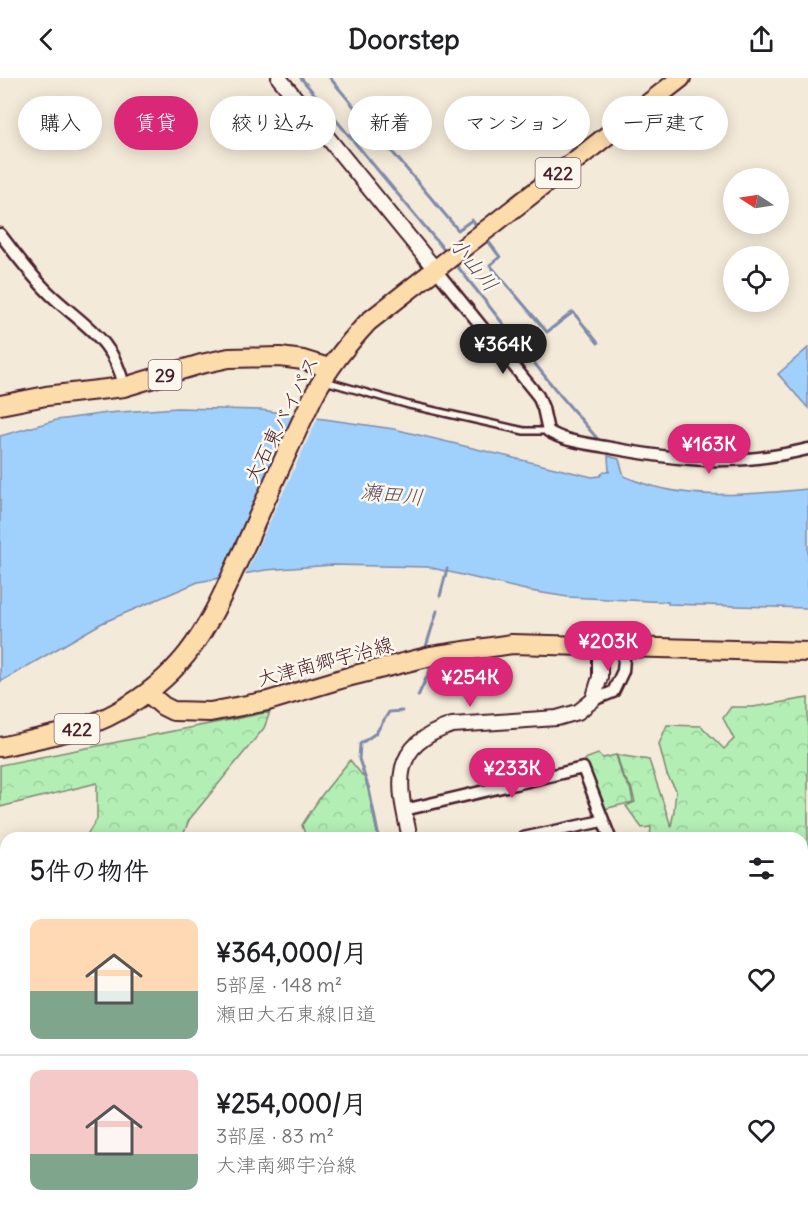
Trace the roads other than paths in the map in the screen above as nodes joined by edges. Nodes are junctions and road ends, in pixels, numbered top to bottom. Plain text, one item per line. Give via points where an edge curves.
1 (279, 78) edge
2 (681, 78) edge
3 (0, 234) edge
4 (435, 269) junction
5 (325, 374) junction
6 (124, 387) junction
7 (0, 405) edge
8 (548, 431) junction
9 (808, 449) edge
10 (600, 646) junction
11 (625, 647) junction
12 (808, 652) edge
13 (148, 693) junction
14 (593, 700) junction
15 (0, 747) edge
16 (404, 810) junction
17 (602, 821) junction
18 (409, 832) edge
19 (551, 832) edge
20 (607, 832) edge

1 - 4 street
2 - 4 main road, 大石東バイパス / 422
3 - 6 street via 50,294 99,335 121,369
4 - 5 main road, 大石東バイパス / 422 via 368,322
4 - 8 street via 538,396
5 - 6 main road, 29 via 303,360 229,358
5 - 8 lane via 335,386 409,405 524,432
5 - 13 main road, 大石東バイパス / 422 via 228,585 202,632 187,655
6 - 7 main road, 29
8 - 9 street via 559,438 687,460 730,461
10 - 11 main road, 大津南郷宇治線
10 - 13 main road, 大津南郷宇治線 via 512,644 431,656 268,702 210,712 173,711
10 - 14 street via 600,677
11 - 12 main road, 大津南郷宇治線
11 - 14 street via 623,671 613,692
13 - 15 main road, 422 via 93,724
14 - 16 street via 578,712 557,717 452,725 437,730 422,739 405,759 400,773
16 - 17 street via 583,768
16 - 18 street
17 - 19 street
17 - 20 street

